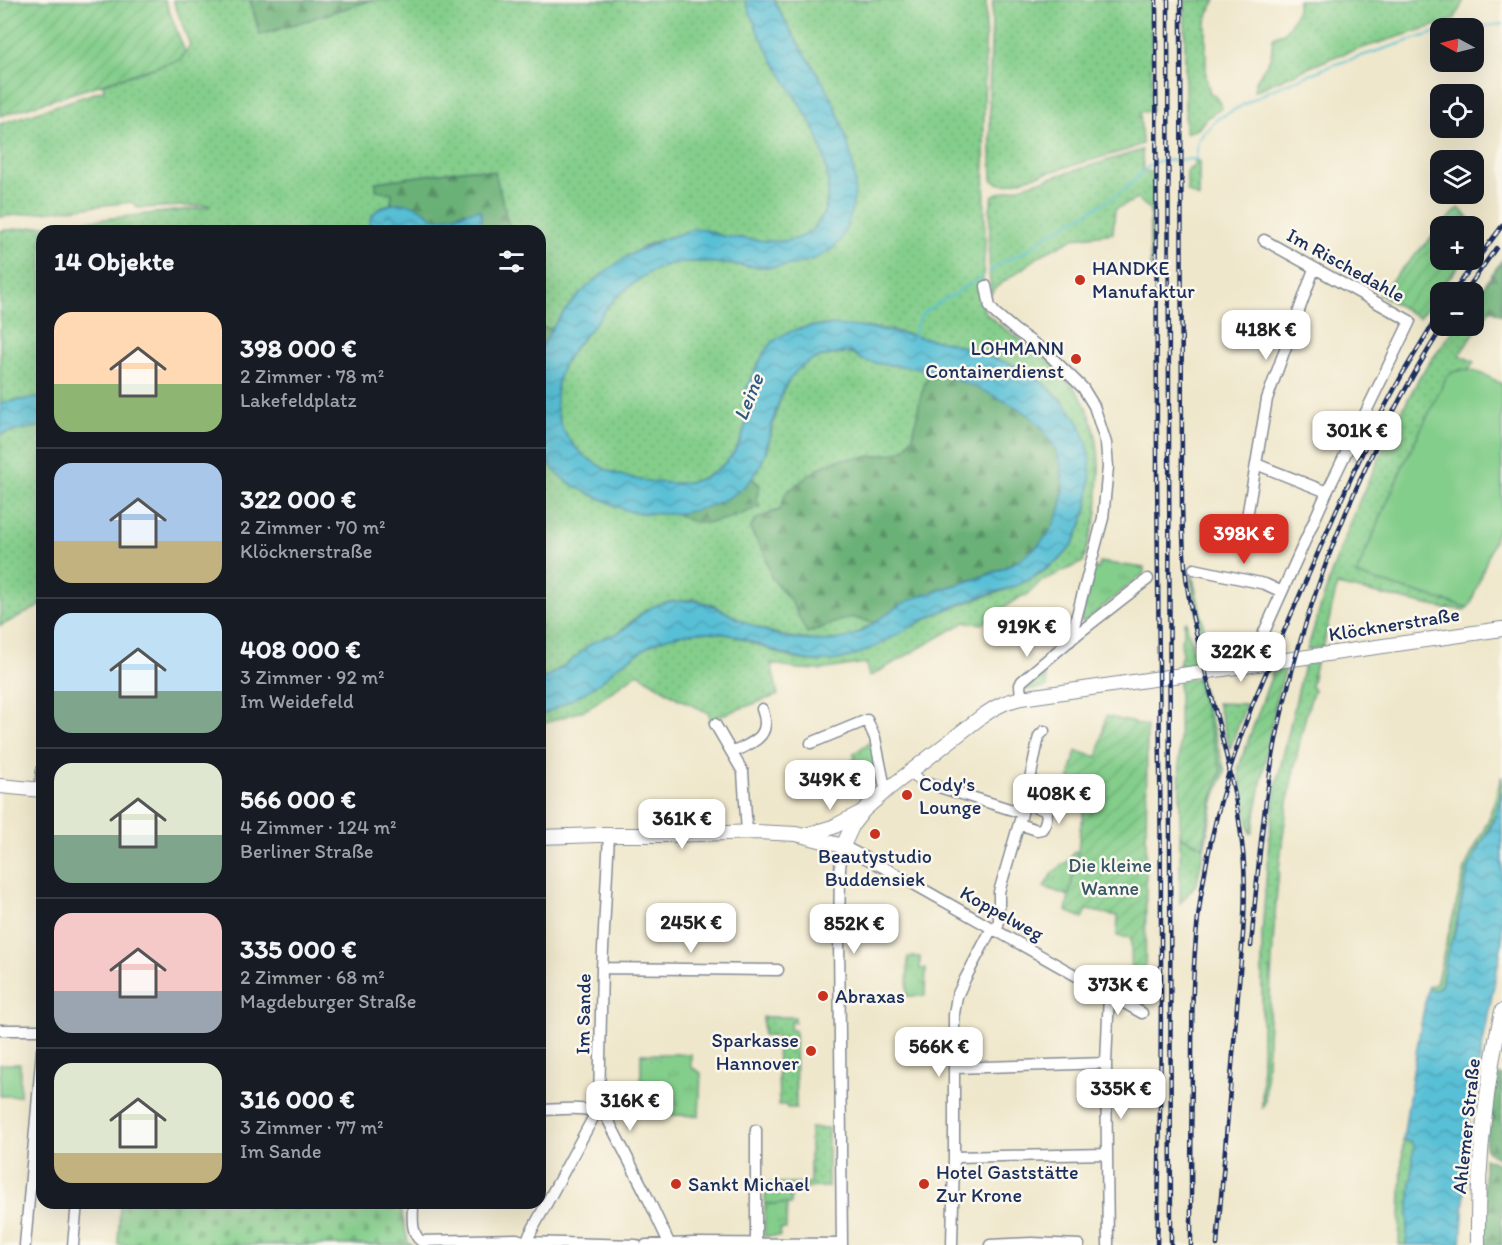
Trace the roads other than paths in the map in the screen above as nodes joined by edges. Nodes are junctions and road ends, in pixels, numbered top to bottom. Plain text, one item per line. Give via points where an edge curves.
1 (1264, 240) dead end
2 (1314, 269) junction
3 (986, 286) dead end
4 (1256, 464) junction
5 (1327, 492) junction
6 (1247, 517) dead end
7 (1194, 569) dead end
8 (1148, 579) dead end
9 (1282, 592) junction
10 (1502, 629) edge
11 (1070, 641) junction
12 (1250, 665) junction
13 (1021, 698) junction
14 (762, 709) dead end
15 (715, 724) dead end
16 (1044, 731) dead end
17 (811, 743) dead end
18 (732, 753) junction
19 (911, 772) junction
20 (0, 786) edge
21 (888, 789) junction
22 (36, 790) edge
23 (1024, 808) junction
24 (864, 810) junction
25 (1019, 824) junction
26 (747, 832) junction
27 (609, 835) junction
28 (804, 836) junction
29 (546, 837) edge
30 (843, 846) junction
31 (994, 929) junction
32 (602, 968) junction
33 (778, 970) dead end
34 (1108, 994) junction
35 (1502, 1011) edge
36 (1142, 1013) dead end
37 (0, 1030) edge
38 (36, 1030) edge
39 (1106, 1063) junction
40 (954, 1068) junction
41 (546, 1110) edge
42 (596, 1112) junction
43 (756, 1130) dead end
44 (36, 1143) edge
45 (1107, 1154) junction
46 (954, 1156) junction
47 (546, 1204) edge
48 (76, 1209) edge
49 (413, 1209) edge
50 (543, 1209) edge
51 (525, 1243) edge
52 (670, 1244) edge
53 (756, 1244) edge
54 (25, 1245) edge
55 (73, 1245) edge
56 (636, 1245) edge
57 (646, 1245) edge
58 (655, 1245) edge
59 (842, 1245) edge
60 (952, 1245) edge
61 (990, 1245) edge
62 (1080, 1245) edge
63 (1108, 1245) edge
64 (1478, 1245) edge

1 - 2 street, Im Rischedahle
2 - 4 street via 1267,399
2 - 5 street, Im Rischedahle via 1410,321
3 - 11 street via 990,308 1045,351 1083,388 1094,406 1106,443 1103,518
4 - 5 street
4 - 6 street
5 - 9 street
7 - 9 street via 1265,584
8 - 11 street
9 - 12 street
10 - 12 main road, Klöcknerstraße
11 - 13 street via 1022,681
12 - 13 main road, Klöcknerstraße
13 - 19 main road, Klöcknerstraße via 996,706
14 - 18 street via 766,724 760,737
15 - 18 street
16 - 23 street via 1039,735
17 - 21 street via 867,720
18 - 26 street via 742,772
19 - 21 main road, Klöcknerstraße
19 - 23 street via 920,781
20 - 22 main road
21 - 24 main road, Klöcknerstraße
23 - 25 street
23 - 25 street via 1047,811 1047,817 1042,829
24 - 28 main road via 833,827
24 - 30 main road
25 - 31 street via 999,892 999,921
26 - 27 main road
26 - 28 main road
27 - 29 main road
27 - 32 street, Im Sande
28 - 30 main road
30 - 31 street, Koppelweg
30 - 59 street via 839,927
31 - 34 street, Koppelweg
31 - 40 street via 957,996
32 - 33 street
32 - 42 street, Im Sande
34 - 36 street, Koppelweg
34 - 39 street
35 - 64 main road, Ahlemer Straße via 1480,1154
37 - 38 street
39 - 40 street
39 - 45 street
40 - 46 street
41 - 42 street
42 - 47 street
42 - 52 street via 607,1118
43 - 53 street
44 - 54 street
45 - 46 street
45 - 63 street
46 - 60 street
48 - 55 street
49 - 51 street via 413,1228 421,1241 517,1239
50 - 51 street
51 - 56 street
52 - 53 street
52 - 58 street
53 - 59 street
57 - 58 street
61 - 62 street

